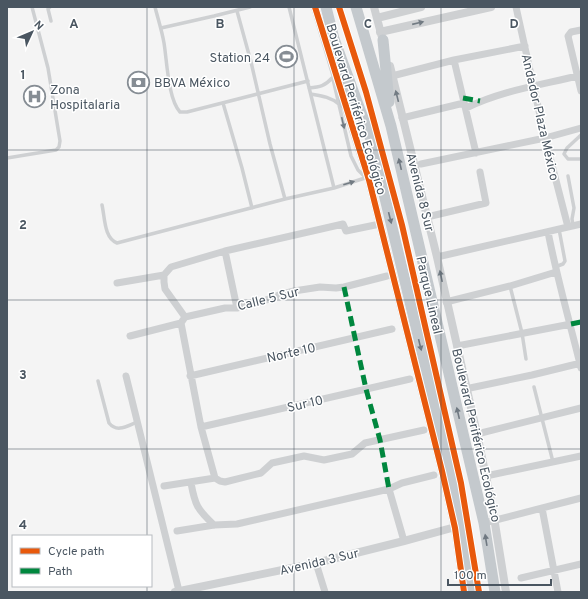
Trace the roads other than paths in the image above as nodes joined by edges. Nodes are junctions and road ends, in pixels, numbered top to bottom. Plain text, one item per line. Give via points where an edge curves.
1 (32, 7) edge
2 (50, 7) edge
3 (155, 7) edge
4 (250, 7) edge
5 (289, 7) edge
6 (315, 7) edge
7 (326, 7) edge
8 (356, 7) edge
9 (374, 7) edge
10 (421, 7) edge
11 (491, 7) edge
12 (516, 7) edge
13 (237, 11) junction
14 (377, 18) junction
15 (51, 21) dead end
16 (161, 28) junction
17 (581, 30) edge
18 (322, 31) junction
19 (382, 36) junction
20 (334, 39) junction
21 (525, 46) junction
22 (454, 60) junction
23 (392, 76) junction
24 (579, 76) edge
25 (332, 78) junction
26 (308, 81) junction
27 (533, 85) junction
28 (309, 88) junction
29 (581, 91) edge
30 (257, 94) junction
31 (311, 94) junction
32 (223, 103) junction
33 (342, 104) junction
34 (465, 106) junction
35 (402, 118) junction
36 (391, 126) junction
37 (581, 128) edge
38 (581, 134) edge
39 (545, 138) junction
40 (476, 153) junction
41 (7, 158) edge
42 (581, 159) edge
43 (421, 164) dead end
44 (480, 172) dead end
45 (568, 176) dead end
46 (367, 179) junction
47 (334, 188) junction
48 (285, 199) junction
49 (102, 205) dead end
50 (252, 208) junction
51 (427, 217) junction
52 (380, 224) junction
53 (581, 224) edge
54 (570, 227) junction
55 (559, 229) junction
56 (548, 232) junction
57 (225, 251) junction
58 (437, 257) junction
59 (556, 269) junction
60 (164, 275) junction
61 (386, 276) dead end
62 (117, 282) dead end
63 (510, 286) junction
64 (446, 302) junction
65 (237, 308) junction
66 (183, 320) junction
67 (571, 324) junction
68 (392, 329) dead end
69 (522, 333) junction
70 (130, 336) dead end
71 (457, 346) junction
72 (526, 359) dead end
73 (581, 365) edge
74 (126, 376) dead end
75 (190, 376) junction
76 (410, 379) dead end
77 (98, 381) dead end
78 (534, 386) dead end
79 (470, 388) dead end
80 (581, 408) edge
81 (542, 417) junction
82 (138, 422) junction
83 (201, 427) junction
84 (424, 430) dead end
85 (477, 434) junction
86 (581, 456) edge
87 (553, 462) junction
88 (434, 475) dead end
89 (486, 476) junction
90 (215, 478) junction
91 (191, 483) junction
92 (164, 486) dead end
93 (390, 489) junction
94 (581, 498) edge
95 (542, 508) junction
96 (489, 521) junction
97 (214, 525) junction
98 (458, 526) junction
99 (177, 531) dead end
100 (404, 541) junction
101 (316, 563) junction
102 (581, 564) edge
103 (554, 570) junction
104 (521, 578) dead end
105 (195, 590) edge
106 (177, 592) edge
107 (324, 592) edge
108 (464, 592) edge
109 (473, 592) edge
110 (495, 592) edge
111 (506, 592) edge
112 (558, 592) edge

1 - 41 lane via 48,68 60,141 56,150
2 - 15 lane via 48,8
3 - 16 lane
4 - 13 lane
5 - 26 lane
6 - 18 street, Boulevard Periférico Ecológico
7 - 20 highway, Boulevard Periférico Ecológico
8 - 36 highway, Boulevard Periférico Ecológico
9 - 14 street, Avenida 8 Sur
10 - 14 street
19 -> 11 street
12 - 21 street, Andador Plaza México
13 - 16 lane
13 - 30 lane
14 - 19 street, Avenida 8 Sur
16 - 32 lane via 168,80 176,108 180,112 187,112
17 - 24 street via 569,33 568,36
18 - 25 lane
18 - 33 street, Boulevard Periférico Ecológico
19 - 23 street, Avenida 8 Sur
19 - 36 highway
20 - 33 highway
20 -> 98 highway, Boulevard Periférico Ecológico via 371,140 452,476
21 - 22 street
21 - 27 street, Andador Plaza México
22 - 23 street
22 - 34 street
35 -> 23 street, Avenida 8 Sur
24 - 27 street
24 - 29 street
25 - 28 lane via 321,87
25 - 33 lane
26 - 28 lane
26 - 30 lane
27 - 34 street
27 - 39 street, Andador Plaza México
28 - 31 lane
30 - 32 lane
30 - 48 lane
31 - 33 lane
31 - 47 lane
32 - 50 lane
33 -> 46 street, Boulevard Periférico Ecológico
34 - 35 street
34 - 40 street
35 - 51 street, Avenida 8 Sur
96 -> 36 highway, Boulevard Periférico Ecológico
37 - 39 street
38 - 42 lane via 564,154 568,159
39 - 40 street
39 - 54 street, Andador Plaza México
40 - 43 street
44 - 51 street via 486,203
45 - 54 lane via 574,208
47 -> 46 lane
46 - 52 street, Boulevard Periférico Ecológico
47 - 48 lane
48 - 50 lane
49 - 50 lane via 108,236 117,243
51 - 58 street, Avenida 8 Sur
52 - 57 street via 346,231 343,224
52 - 98 street, Boulevard Periférico Ecológico
53 - 54 street
54 - 55 street
55 - 56 street
55 - 59 lane via 565,261
56 - 58 street
56 - 59 street
57 - 60 street via 170,267
57 - 65 street
64 -> 58 street, Avenida 8 Sur
59 - 63 street
59 - 67 street
60 - 62 street
60 - 66 street via 165,289
61 - 65 street, Calle 5 Sur via 344,288 320,287 279,294
63 - 64 street
63 - 69 lane
64 - 71 street, Avenida 8 Sur
65 - 66 street, Calle 5 Sur via 225,308
66 - 70 street, Calle 5 Sur
66 - 75 street
67 - 69 street
67 - 73 street
68 - 75 street, Norte 10
69 - 71 street
69 - 72 lane
71 - 85 street, Avenida 8 Sur
73 - 79 street
74 - 82 street
75 - 83 street
76 - 83 street, Sur 10
77 - 82 lane via 109,423 113,428
78 - 81 lane
80 - 81 street
81 - 85 street
81 - 87 lane
82 - 106 street
83 - 90 street
84 - 90 street via 365,443 352,454 324,460 304,456 272,463 261,473 225,482
85 - 89 street, Avenida 8 Sur
86 - 87 street
87 - 89 street
88 - 93 street via 402,483
89 - 96 street, Avenida 8 Sur
90 - 91 street
91 - 92 street
91 - 97 street via 197,507
93 - 97 street via 237,524
93 - 100 street
94 - 95 street
95 - 96 street
95 - 103 street
110 -> 96 highway, Boulevard Periférico Ecológico
96 - 111 street, Avenida 8 Sur
97 - 99 street
98 - 100 street, Avenida 3 Sur
98 - 108 street, Boulevard Periférico Ecológico
98 - 109 highway, Boulevard Periférico Ecológico
100 - 101 street, Avenida 3 Sur
101 - 105 street, Avenida 3 Sur
101 - 107 street
102 - 103 street
103 - 104 street
103 - 112 street
105 - 106 street, Avenida 3 Sur

